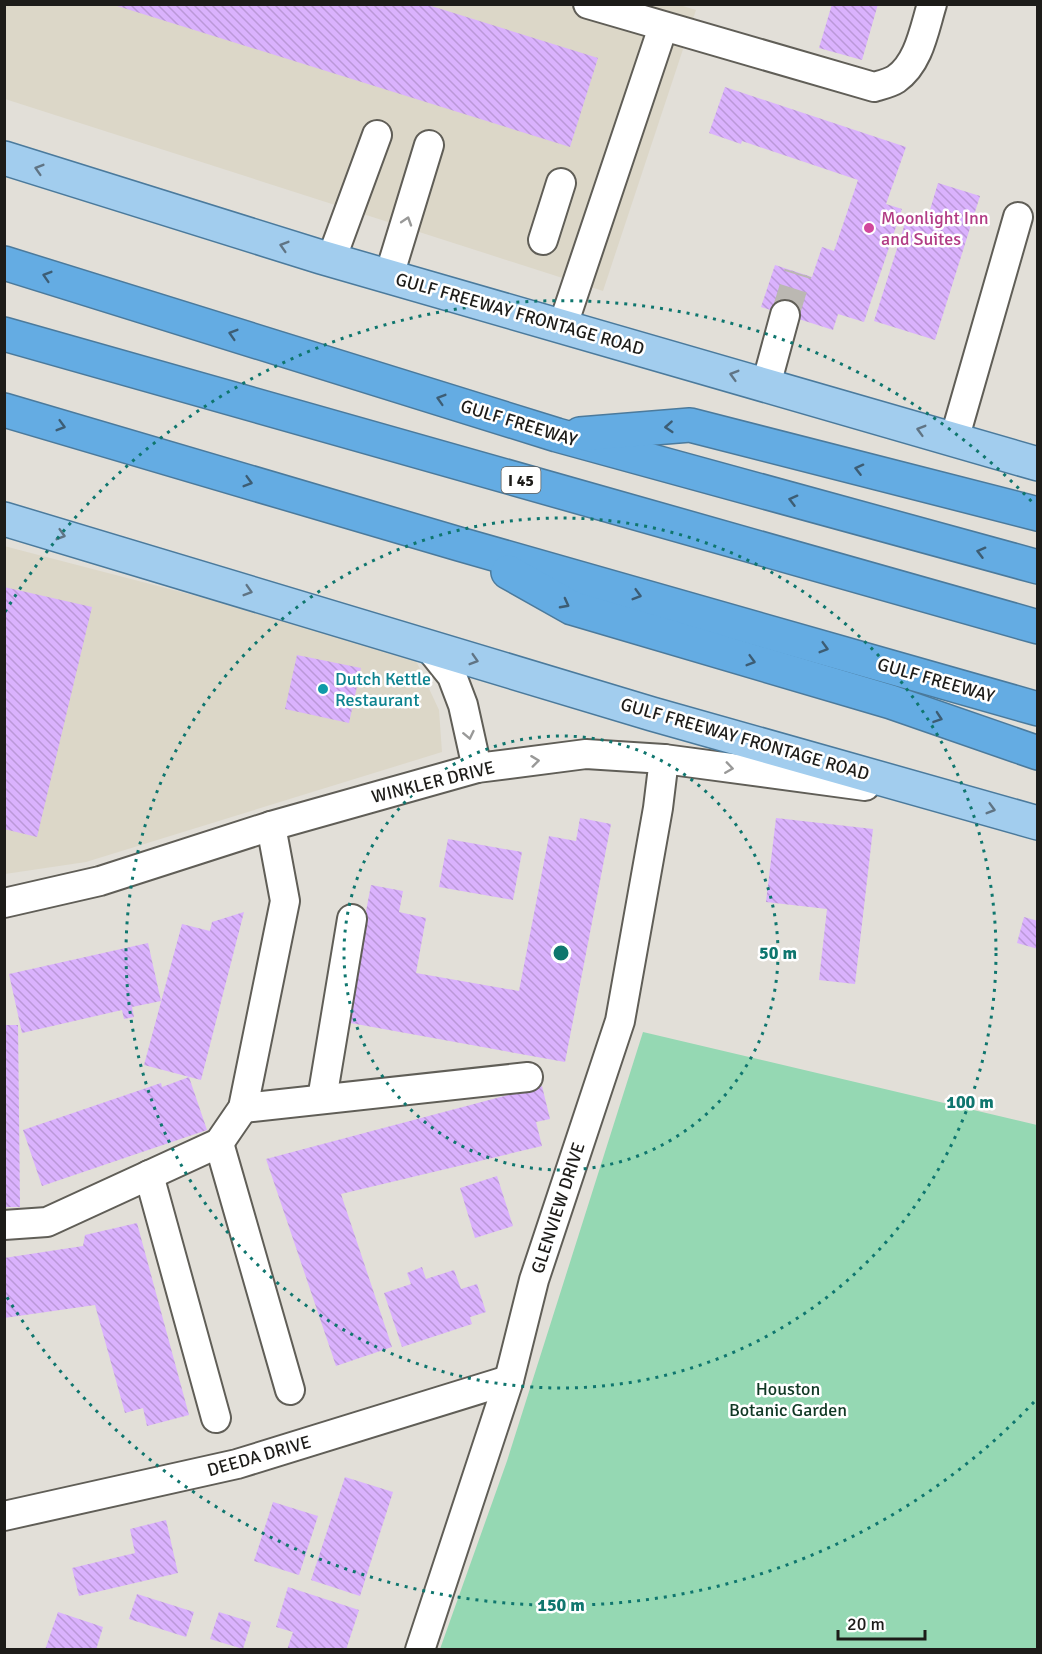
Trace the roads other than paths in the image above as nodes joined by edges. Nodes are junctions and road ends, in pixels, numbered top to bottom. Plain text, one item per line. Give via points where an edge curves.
1 (588, 4) edge
2 (932, 4) edge
3 (663, 27) junction
4 (377, 135) dead end
5 (429, 146) dead end
6 (4, 158) edge
7 (561, 183) dead end
8 (1018, 217) dead end
9 (543, 240) dead end
10 (331, 260) junction
11 (4, 263) edge
12 (389, 276) junction
13 (785, 315) tunnel mouth
14 (562, 325) junction
15 (4, 334) edge
16 (766, 385) junction
17 (4, 410) edge
18 (557, 435) junction
19 (954, 440) junction
20 (1038, 464) edge
21 (1038, 514) edge
22 (4, 519) edge
23 (459, 544) junction
24 (1038, 567) edge
25 (1038, 627) edge
26 (428, 646) junction
27 (1038, 709) edge
28 (1038, 753) edge
29 (664, 759) junction
30 (477, 768) junction
31 (945, 796) junction
32 (1038, 823) edge
33 (272, 826) junction
34 (4, 903) edge
35 (352, 919) dead end
36 (528, 1077) dead end
37 (322, 1099) junction
38 (243, 1108) junction
39 (219, 1143) junction
40 (149, 1175) junction
41 (4, 1225) edge
42 (509, 1380) junction
43 (290, 1390) dead end
44 (216, 1418) dead end
45 (4, 1516) edge
46 (420, 1650) edge

1 - 3 street
2 - 3 street via 916,55 907,70 894,81 874,87
3 - 14 street
4 - 10 street
12 -> 5 street
10 -> 6 main road, GULF FREEWAY FRONTAGE ROAD
7 - 9 street
8 - 19 street
10 - 12 main road, GULF FREEWAY FRONTAGE ROAD
18 -> 11 highway, GULF FREEWAY
12 - 14 main road, GULF FREEWAY FRONTAGE ROAD
13 - 16 street
16 -> 14 main road, GULF FREEWAY FRONTAGE ROAD
15 - 25 highway, I 45
19 -> 16 main road, GULF FREEWAY FRONTAGE ROAD
17 -> 23 highway, GULF FREEWAY
21 -> 18 highway via 690,425
24 -> 18 highway, GULF FREEWAY
19 - 20 main road, GULF FREEWAY FRONTAGE ROAD
22 -> 26 main road, GULF FREEWAY FRONTAGE ROAD
23 -> 27 highway, GULF FREEWAY
23 -> 28 highway via 572,608 891,702
26 -> 30 street via 452,676 463,705
26 -> 31 main road, GULF FREEWAY FRONTAGE ROAD
30 -> 29 street, WINKLER DRIVE via 586,754
29 -> 31 street, WINKLER DRIVE
29 - 42 street, GLENVIEW DRIVE via 620,1021 534,1280
30 - 33 street, WINKLER DRIVE
31 -> 32 main road, GULF FREEWAY FRONTAGE ROAD
33 - 34 street, WINKLER DRIVE via 100,882
33 - 38 street via 285,901
35 - 37 street
36 - 37 street
37 - 38 street
38 - 39 street
39 - 40 street
39 - 43 street
40 - 41 street via 46,1222
40 - 44 street
42 - 45 street, DEEDA DRIVE via 237,1464
42 - 46 street, GLENVIEW DRIVE

